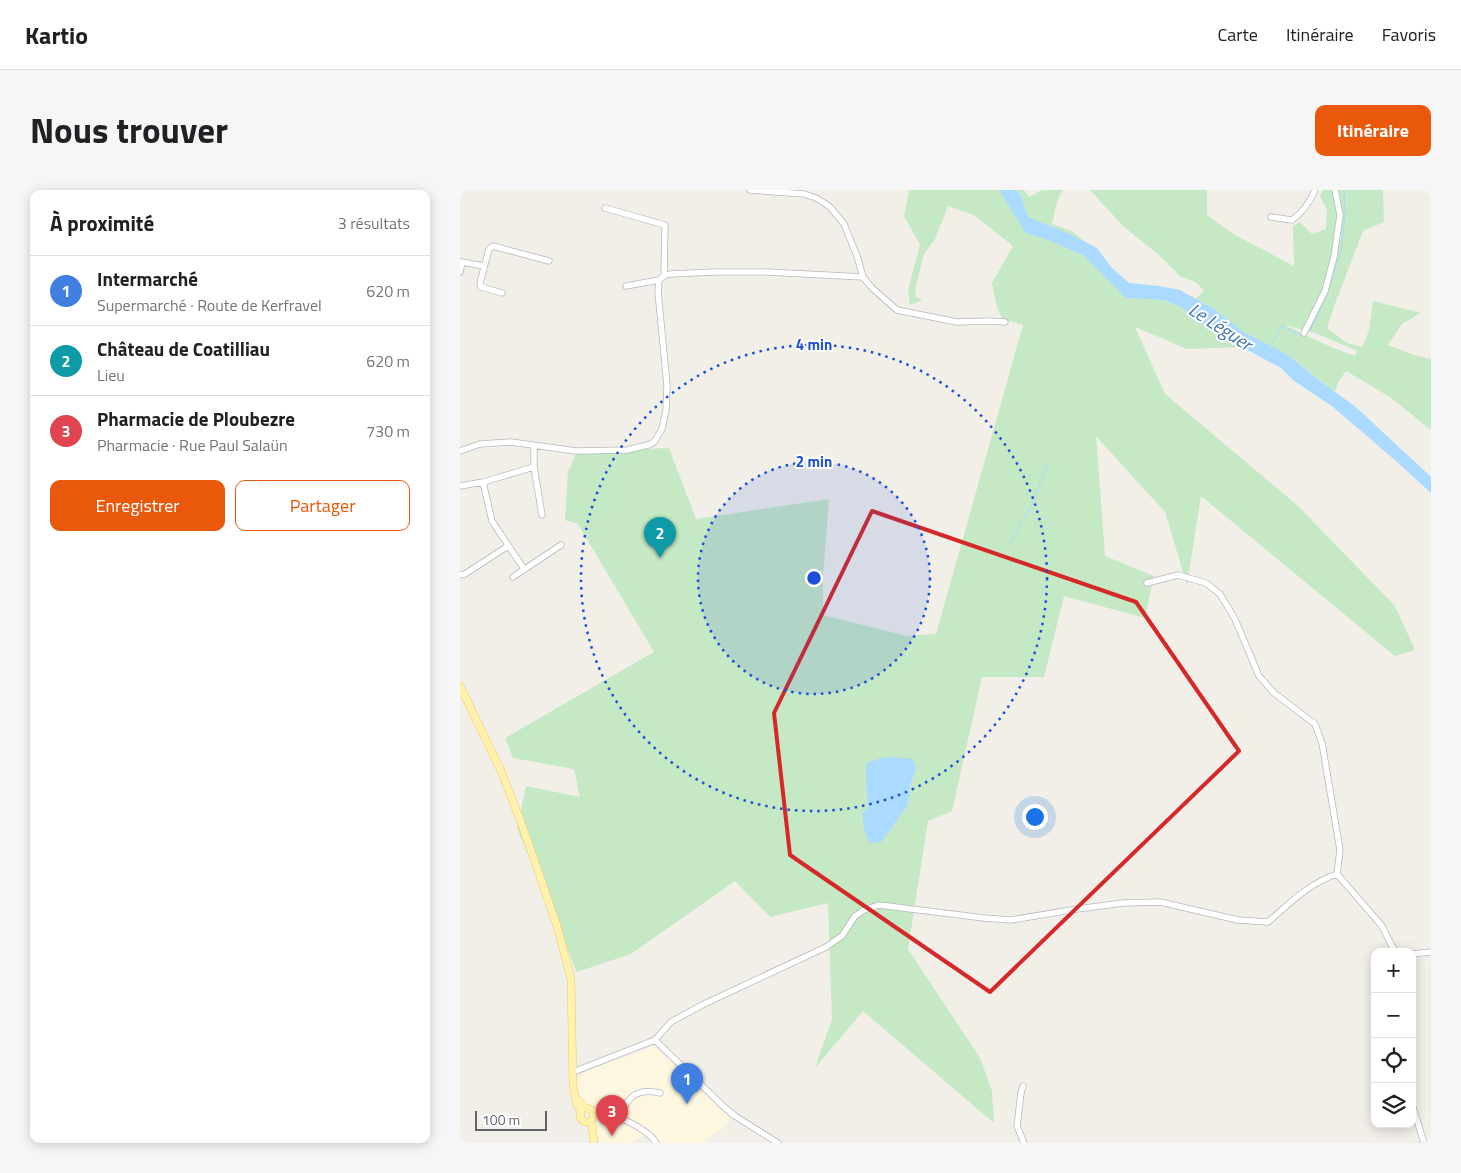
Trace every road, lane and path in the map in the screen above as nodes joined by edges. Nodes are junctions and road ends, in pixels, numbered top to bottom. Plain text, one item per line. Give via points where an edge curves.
1 (750, 190) edge
2 (1315, 190) edge
3 (1335, 190) edge
4 (605, 208) dead end
5 (1271, 217) dead end
6 (549, 261) dead end
7 (461, 262) edge
8 (484, 266) junction
9 (460, 272) edge
10 (863, 277) junction
11 (662, 278) junction
12 (626, 286) dead end
13 (502, 293) dead end
14 (1005, 322) dead end
15 (1304, 333) dead end
16 (534, 446) junction
17 (460, 451) edge
18 (534, 468) junction
19 (483, 482) junction
20 (460, 486) edge
21 (542, 515) dead end
22 (561, 545) dead end
23 (508, 546) junction
24 (524, 569) junction
25 (460, 575) edge
26 (513, 577) dead end
27 (1148, 583) dead end
28 (460, 686) edge
29 (1337, 874) junction
30 (1393, 948) edge
31 (1431, 952) edge
32 (1416, 954) edge
33 (655, 1040) junction
34 (573, 1072) junction
35 (1023, 1086) dead end
36 (660, 1093) dead end
37 (588, 1115) junction
38 (1416, 1117) edge
39 (618, 1118) junction
40 (594, 1142) edge
41 (656, 1143) edge
42 (778, 1143) edge
43 (1024, 1143) edge
44 (1424, 1143) edge

1 - 10 street via 804,194 829,206 844,224
2 - 5 street via 1300,214 1292,220
3 - 15 street via 1340,215 1334,257 1325,291
4 - 11 street via 665,225
6 - 8 street via 493,246 489,248
7 - 8 street
7 - 9 street
8 - 13 street via 480,284
10 - 11 street via 746,271 688,273
10 - 14 street via 896,310 956,322
11 - 12 street
11 - 16 street via 659,299 667,385 666,410 662,429 654,442 627,450
16 - 17 street via 511,442 480,444
16 - 18 street
18 - 19 street
18 - 21 street
19 - 20 street
19 - 23 street via 492,521
22 - 24 street
23 - 24 street
23 - 25 street
24 - 26 street
27 - 29 street via 1178,575 1206,583 1220,594 1235,619 1259,676 1274,693 1315,724 1322,743 1340,850
28 - 34 main road via 494,755 522,824 557,926 570,979
29 - 30 street via 1382,926
29 - 33 street via 1312,885 1268,922 1238,920 1160,902 1124,903 1011,920 879,905 855,916 842,936 826,947 702,1005 671,1022
31 - 32 street
33 - 34 street
33 - 42 street via 724,1107
34 - 37 main road via 576,1097
35 - 43 street via 1017,1126
36 - 39 street via 644,1091 628,1099
37 - 39 street via 608,1114
37 - 40 main road
38 - 44 street
39 - 41 street via 640,1128

